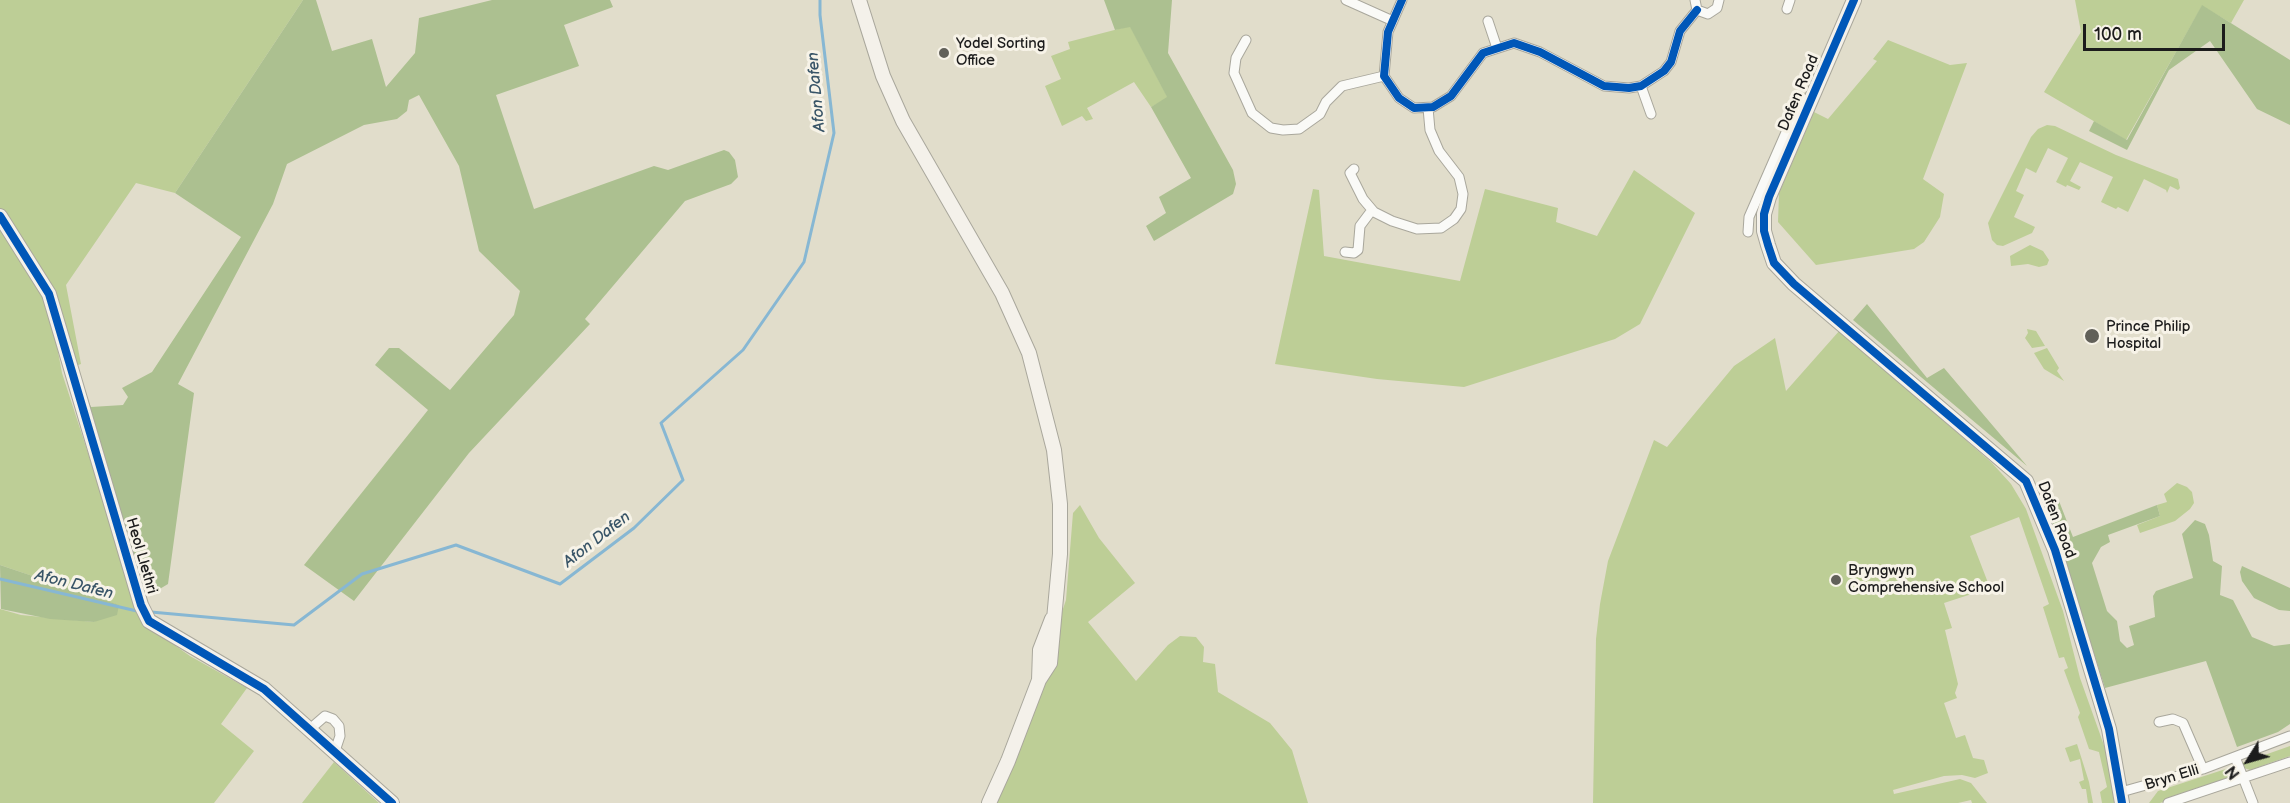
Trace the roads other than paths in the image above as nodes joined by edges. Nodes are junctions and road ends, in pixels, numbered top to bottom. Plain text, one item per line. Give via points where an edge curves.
1 (859, 0) edge
2 (1346, 0) edge
3 (1402, 0) edge
4 (1719, 0) edge
5 (1854, 0) edge
6 (1696, 5) edge
7 (1392, 21) junction
8 (1488, 21) dead end
9 (1246, 40) dead end
10 (1497, 48) junction
11 (1384, 76) junction
12 (1641, 86) junction
13 (1810, 102) junction
14 (1428, 108) junction
15 (1651, 114) dead end
16 (1354, 169) dead end
17 (1372, 210) junction
18 (0, 216) edge
19 (1748, 232) dead end
20 (1345, 252) dead end
21 (2159, 722) dead end
22 (310, 729) junction
23 (2290, 736) edge
24 (335, 751) junction
25 (2235, 757) junction
26 (2290, 762) edge
27 (2203, 769) junction
28 (2244, 778) junction
29 (2122, 798) edge
30 (392, 803) edge
31 (989, 803) edge
32 (2168, 803) edge
33 (2253, 803) edge

1 - 31 street via 882,76 903,121 1002,293 1029,353 1046,416 1058,487 1059,554 1052,619 1040,650 1039,680
2 - 7 street
3 - 7 street
4 - 6 street via 1711,13 1704,14
5 - 13 street, Dafen Road
6 - 12 street via 1684,23 1671,62
7 - 11 street
8 - 10 street
9 - 11 street via 1236,58 1234,73 1252,112 1271,128 1299,129 1320,114 1342,86
10 - 12 street via 1514,43 1540,52 1604,86
10 - 14 street via 1483,53 1451,96
11 - 14 street via 1399,98 1414,108
12 - 15 street
13 - 19 street via 1802,98 1749,217
13 - 29 street, Dafen Road via 1764,214 1764,231 1774,263 2026,481 2055,550 2109,729
14 - 17 street via 1430,130 1438,151 1459,177 1461,209 1441,228 1418,229
16 - 17 street via 1350,173
17 - 20 street via 1360,226 1358,250
18 - 22 street, Heol Llethri via 49,294 149,621 264,689
21 - 27 street via 2173,719 2183,723
22 - 24 street, Heol Llethri
22 - 24 street via 325,716 333,719 340,736
23 - 25 street, Bryn Elli
24 - 30 street, Heol Llethri
25 - 27 street, Bryn Elli
25 - 28 street
26 - 28 street
27 - 29 street, Bryn Elli
28 - 32 street
28 - 33 street

